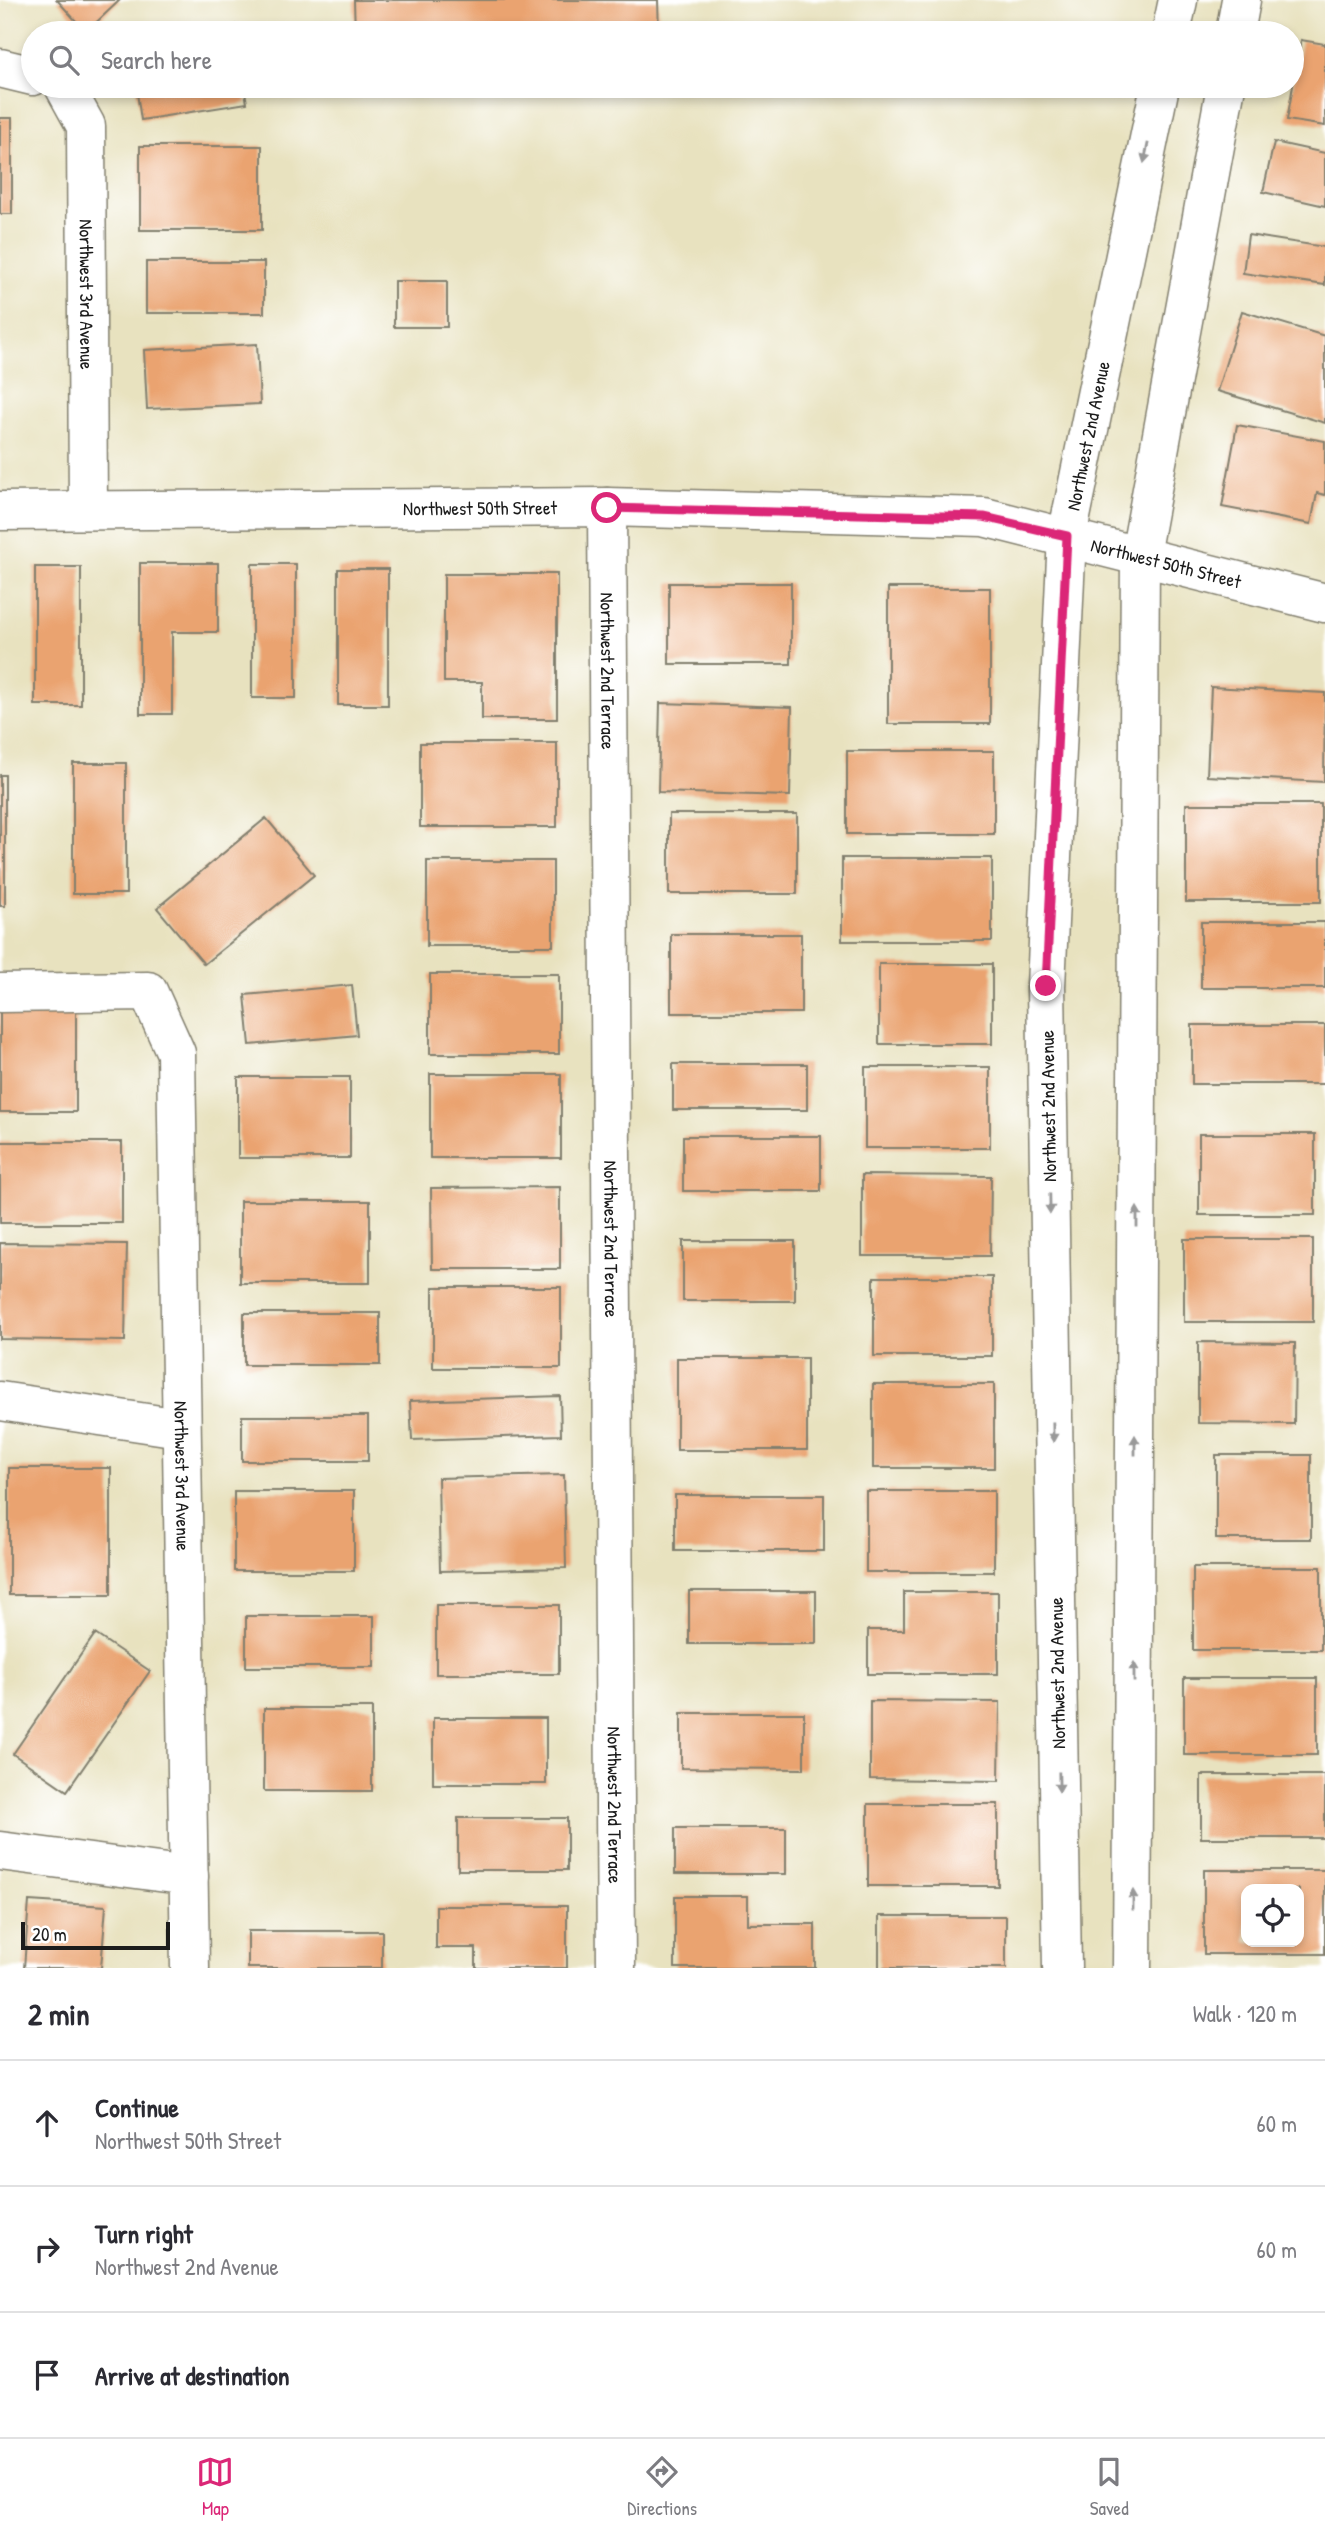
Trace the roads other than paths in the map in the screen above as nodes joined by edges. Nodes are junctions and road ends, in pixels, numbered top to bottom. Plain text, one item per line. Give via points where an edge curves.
1 (1178, 0) edge
2 (1241, 0) edge
3 (1174, 21) edge
4 (1237, 21) edge
5 (0, 68) edge
6 (21, 73) edge
7 (71, 98) edge
8 (1158, 98) edge
9 (1224, 98) edge
10 (607, 508) junction
11 (88, 509) junction
12 (0, 511) edge
13 (1067, 536) junction
14 (1140, 555) junction
15 (1325, 603) edge
16 (0, 993) edge
17 (0, 1401) edge
18 (180, 1428) junction
19 (0, 1851) edge
20 (189, 1876) junction
21 (190, 1968) edge
22 (616, 1968) edge
23 (1062, 1968) edge
24 (1132, 1968) edge

1 - 3 street
2 - 4 street
5 - 6 street
7 - 11 street, Northwest 3rd Avenue via 86,126
8 -> 13 street, Northwest 2nd Avenue
9 - 14 street
10 - 11 street, Northwest 50th Street
10 - 13 street, Northwest 50th Street via 984,517
10 - 22 street, Northwest 2nd Terrace
11 - 12 street, Northwest 50th Street
13 - 14 street, Northwest 50th Street
13 -> 23 street, Northwest 2nd Avenue via 1046,986
14 - 15 street, Northwest 50th Street
24 -> 14 street
16 - 18 street, Northwest 3rd Avenue via 148,991 176,1053
17 - 18 street
18 - 20 street, Northwest 3rd Avenue
19 - 20 street
20 - 21 street, Northwest 3rd Avenue

